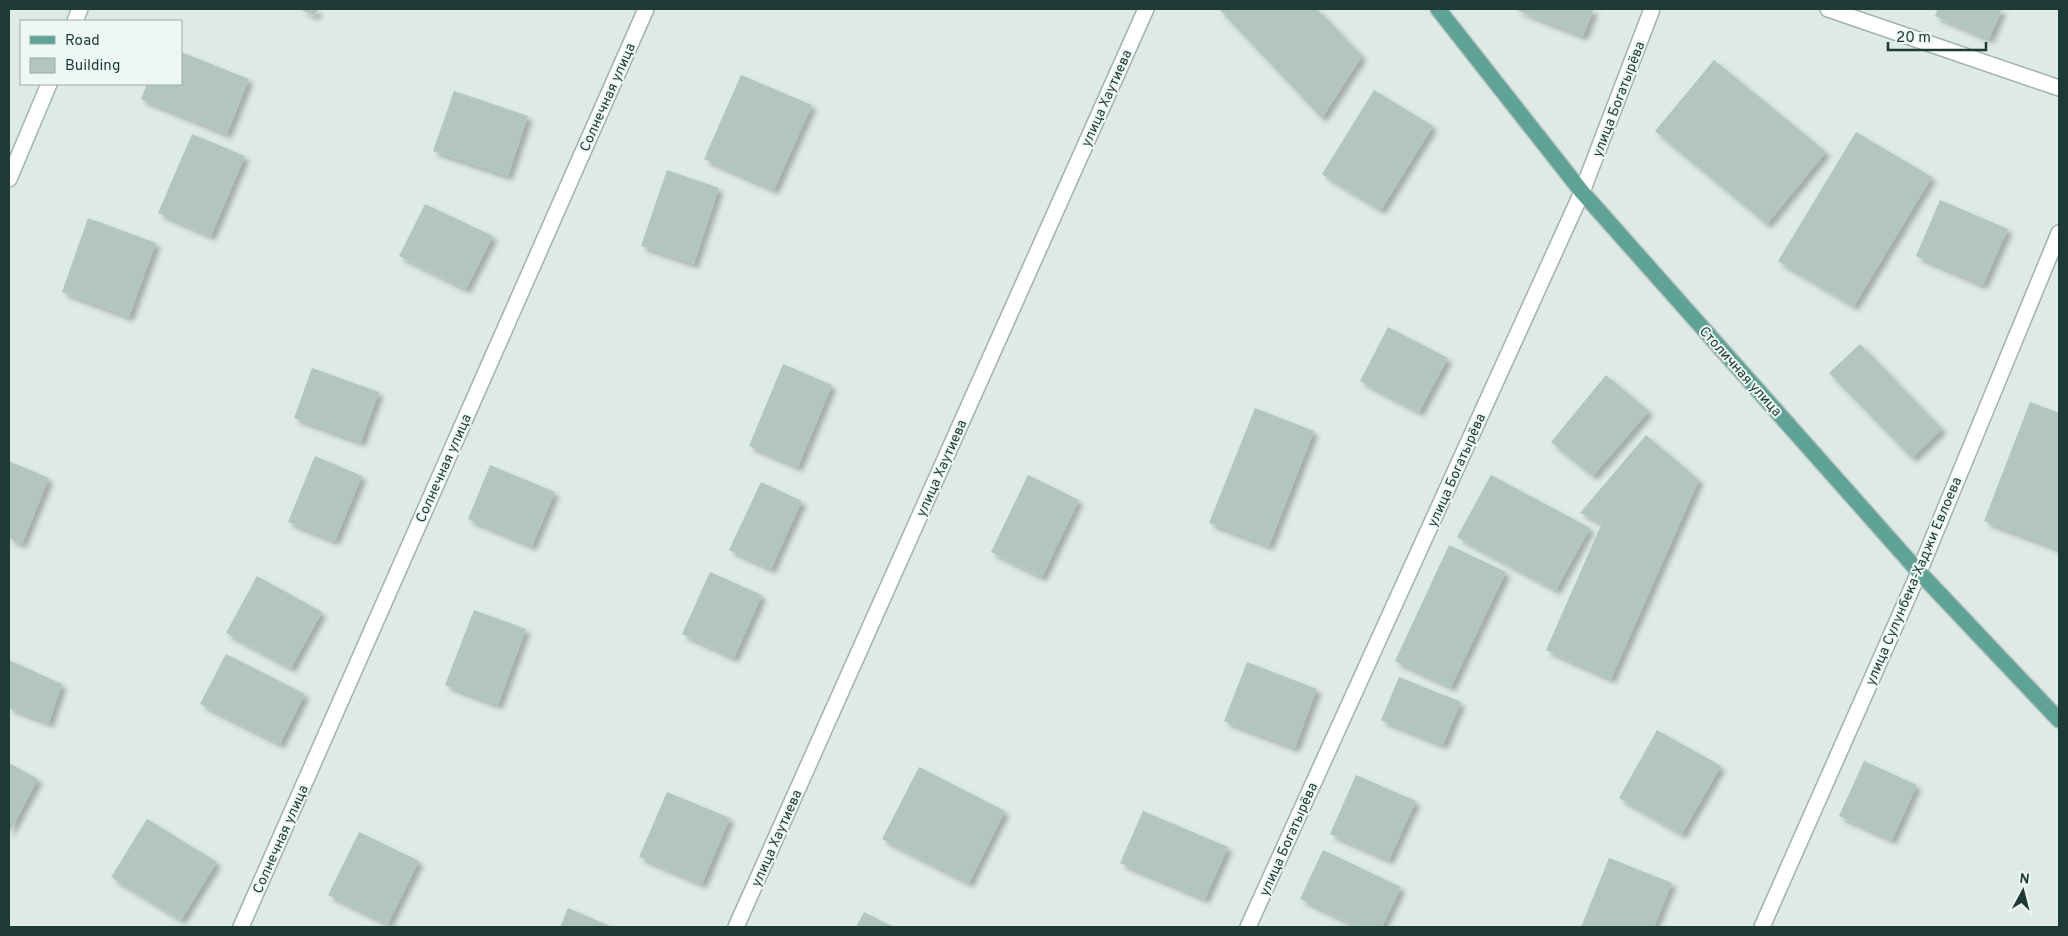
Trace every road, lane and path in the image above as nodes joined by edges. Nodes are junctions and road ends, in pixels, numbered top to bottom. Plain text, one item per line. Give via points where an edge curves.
1 (646, 9) edge
2 (1146, 9) edge
3 (1438, 9) edge
4 (1652, 9) edge
5 (1828, 9) edge
6 (49, 85) edge
7 (2059, 88) edge
8 (9, 179) edge
9 (1582, 192) junction
10 (2059, 233) edge
11 (1919, 572) junction
12 (2059, 720) edge
13 (241, 927) edge
14 (736, 927) edge
15 (1248, 927) edge
16 (1762, 927) edge

1 - 13 street, Солнечная улица
2 - 14 street, улица Хаутиева
3 - 9 main road, Столичная улица
4 - 9 street, улица Богатырёва
5 - 7 street
6 - 8 street
9 - 11 main road, Столичная улица
9 - 15 street, улица Богатырёва
10 - 11 street, улица Сулунбека-Хаджи Евлоева
11 - 12 main road, Столичная улица
11 - 16 street, улица Сулунбека-Хаджи Евлоева

